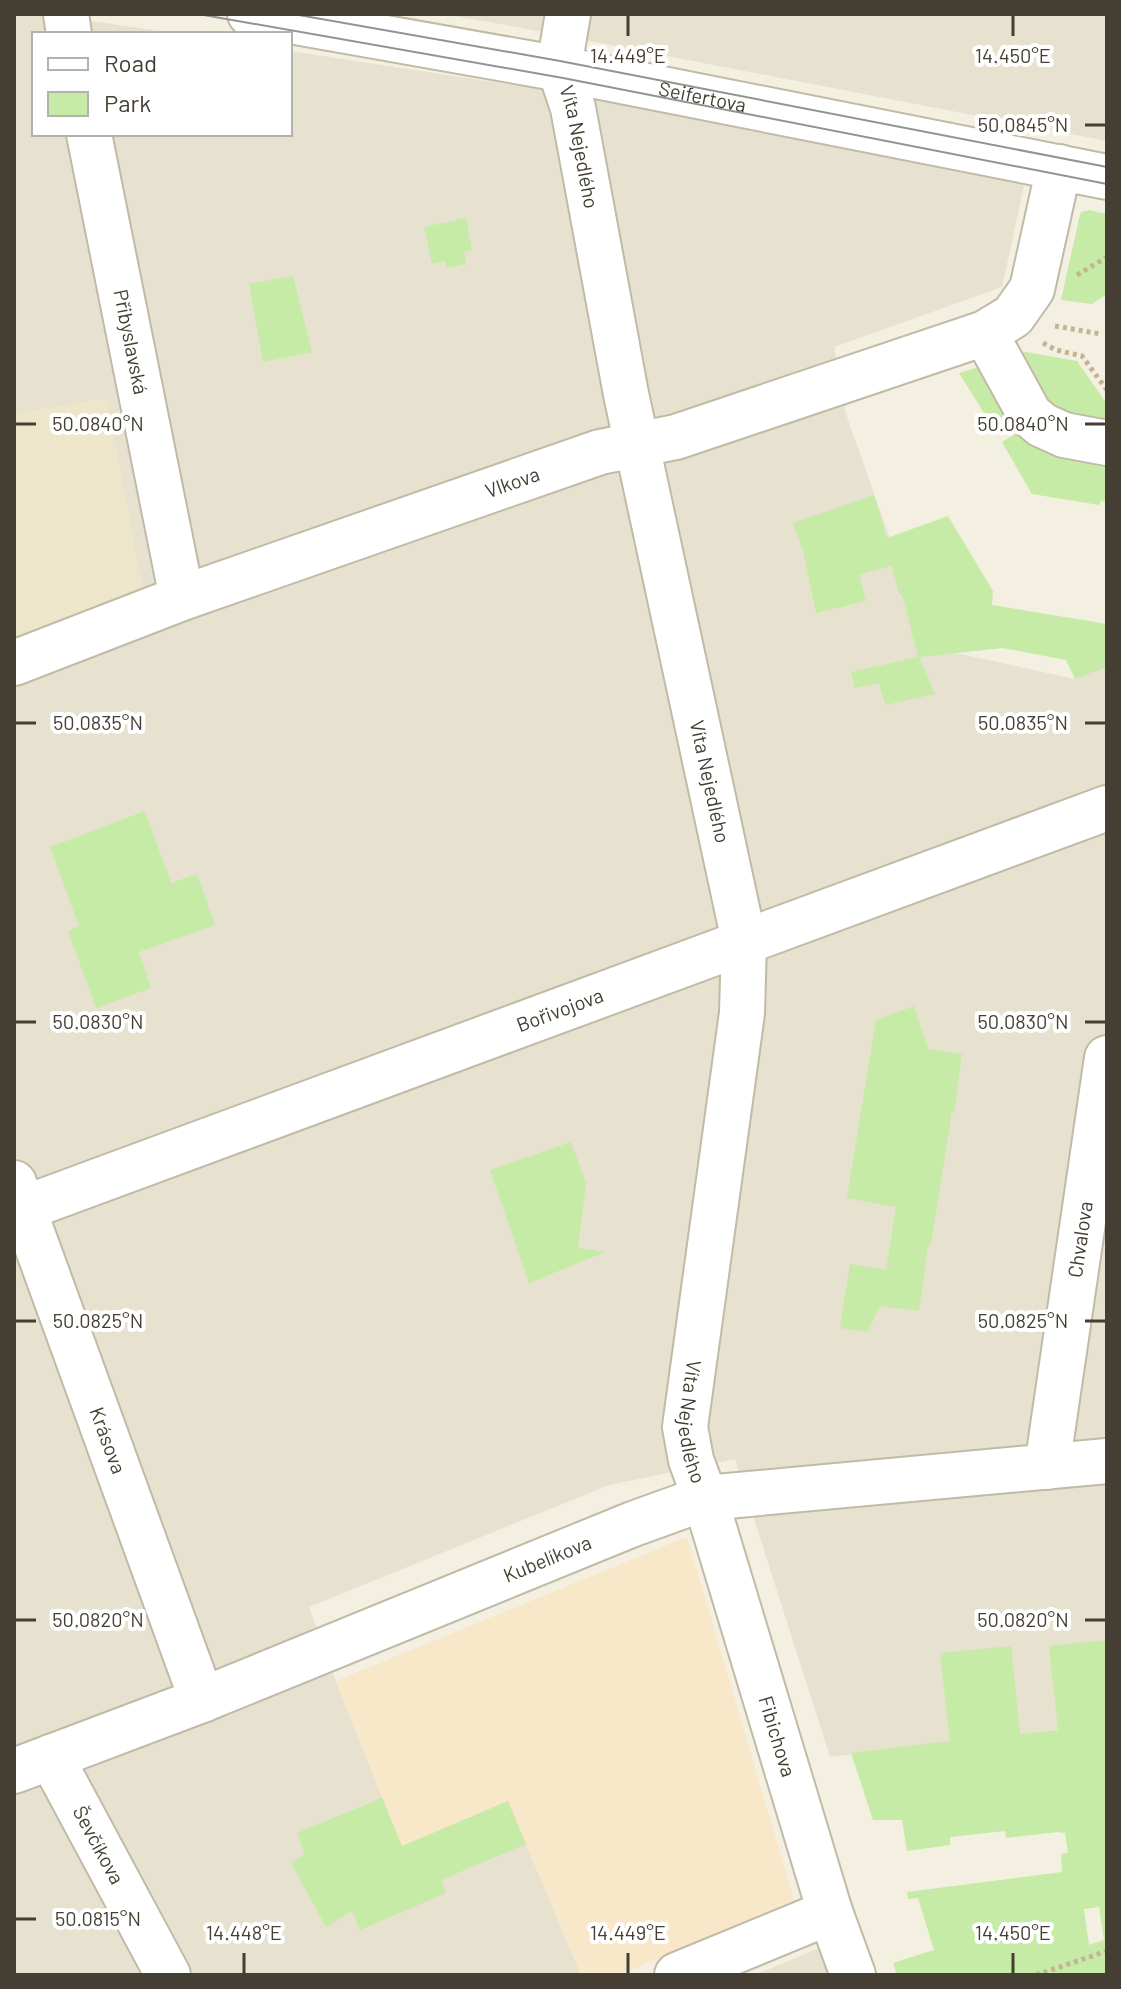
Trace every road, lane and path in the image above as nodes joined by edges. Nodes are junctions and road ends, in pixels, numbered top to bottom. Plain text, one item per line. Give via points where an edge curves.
1 (250, 14) edge
2 (568, 14) edge
3 (561, 69) junction
4 (89, 136) edge
5 (1059, 167) junction
6 (1107, 177) edge
7 (1107, 257) edge
8 (1070, 279) dead end
9 (1056, 327) dead end
10 (1011, 330) junction
11 (1101, 334) dead end
12 (1107, 390) edge
13 (1107, 443) edge
14 (637, 446) junction
15 (182, 598) junction
16 (14, 663) edge
17 (1107, 808) edge
18 (744, 941) junction
19 (1107, 1058) edge
20 (17, 1201) edge
21 (1107, 1461) edge
22 (1047, 1467) junction
23 (705, 1498) junction
24 (202, 1700) junction
25 (32, 1764) edge
26 (830, 1912) junction
27 (1107, 1951) edge
28 (168, 1975) edge
29 (677, 1975) edge
30 (853, 1975) edge
31 (1036, 1975) edge

1 - 3 street, Seifertova
2 - 3 street
3 - 5 street, Seifertova
3 - 14 street, Víta Nejedlého via 573,108
4 - 15 street, Přibyslavská
5 - 6 street, Seifertova
5 - 10 street via 1032,289
7 - 8 path
9 - 11 path
10 - 12 path via 1082,356
10 - 13 street via 1030,415 1064,435
10 - 14 street, Vlkova
14 - 15 street, Vlkova via 600,452
14 - 18 street, Víta Nejedlého
15 - 16 street, Vlkova
17 - 18 street, Bořivojova
18 - 20 street, Bořivojova
18 - 23 street, Víta Nejedlého via 742,1013 685,1427
19 - 22 street, Chvalova
20 - 24 street, Krásova
21 - 22 street, Kubelíkova
22 - 23 street, Kubelíkova
23 - 24 street, Kubelíkova
23 - 26 street, Fibichova
24 - 25 street, Kubelíkova
25 - 28 street, Ševčíkova
26 - 29 street
26 - 30 street, Fibichova
27 - 31 path

